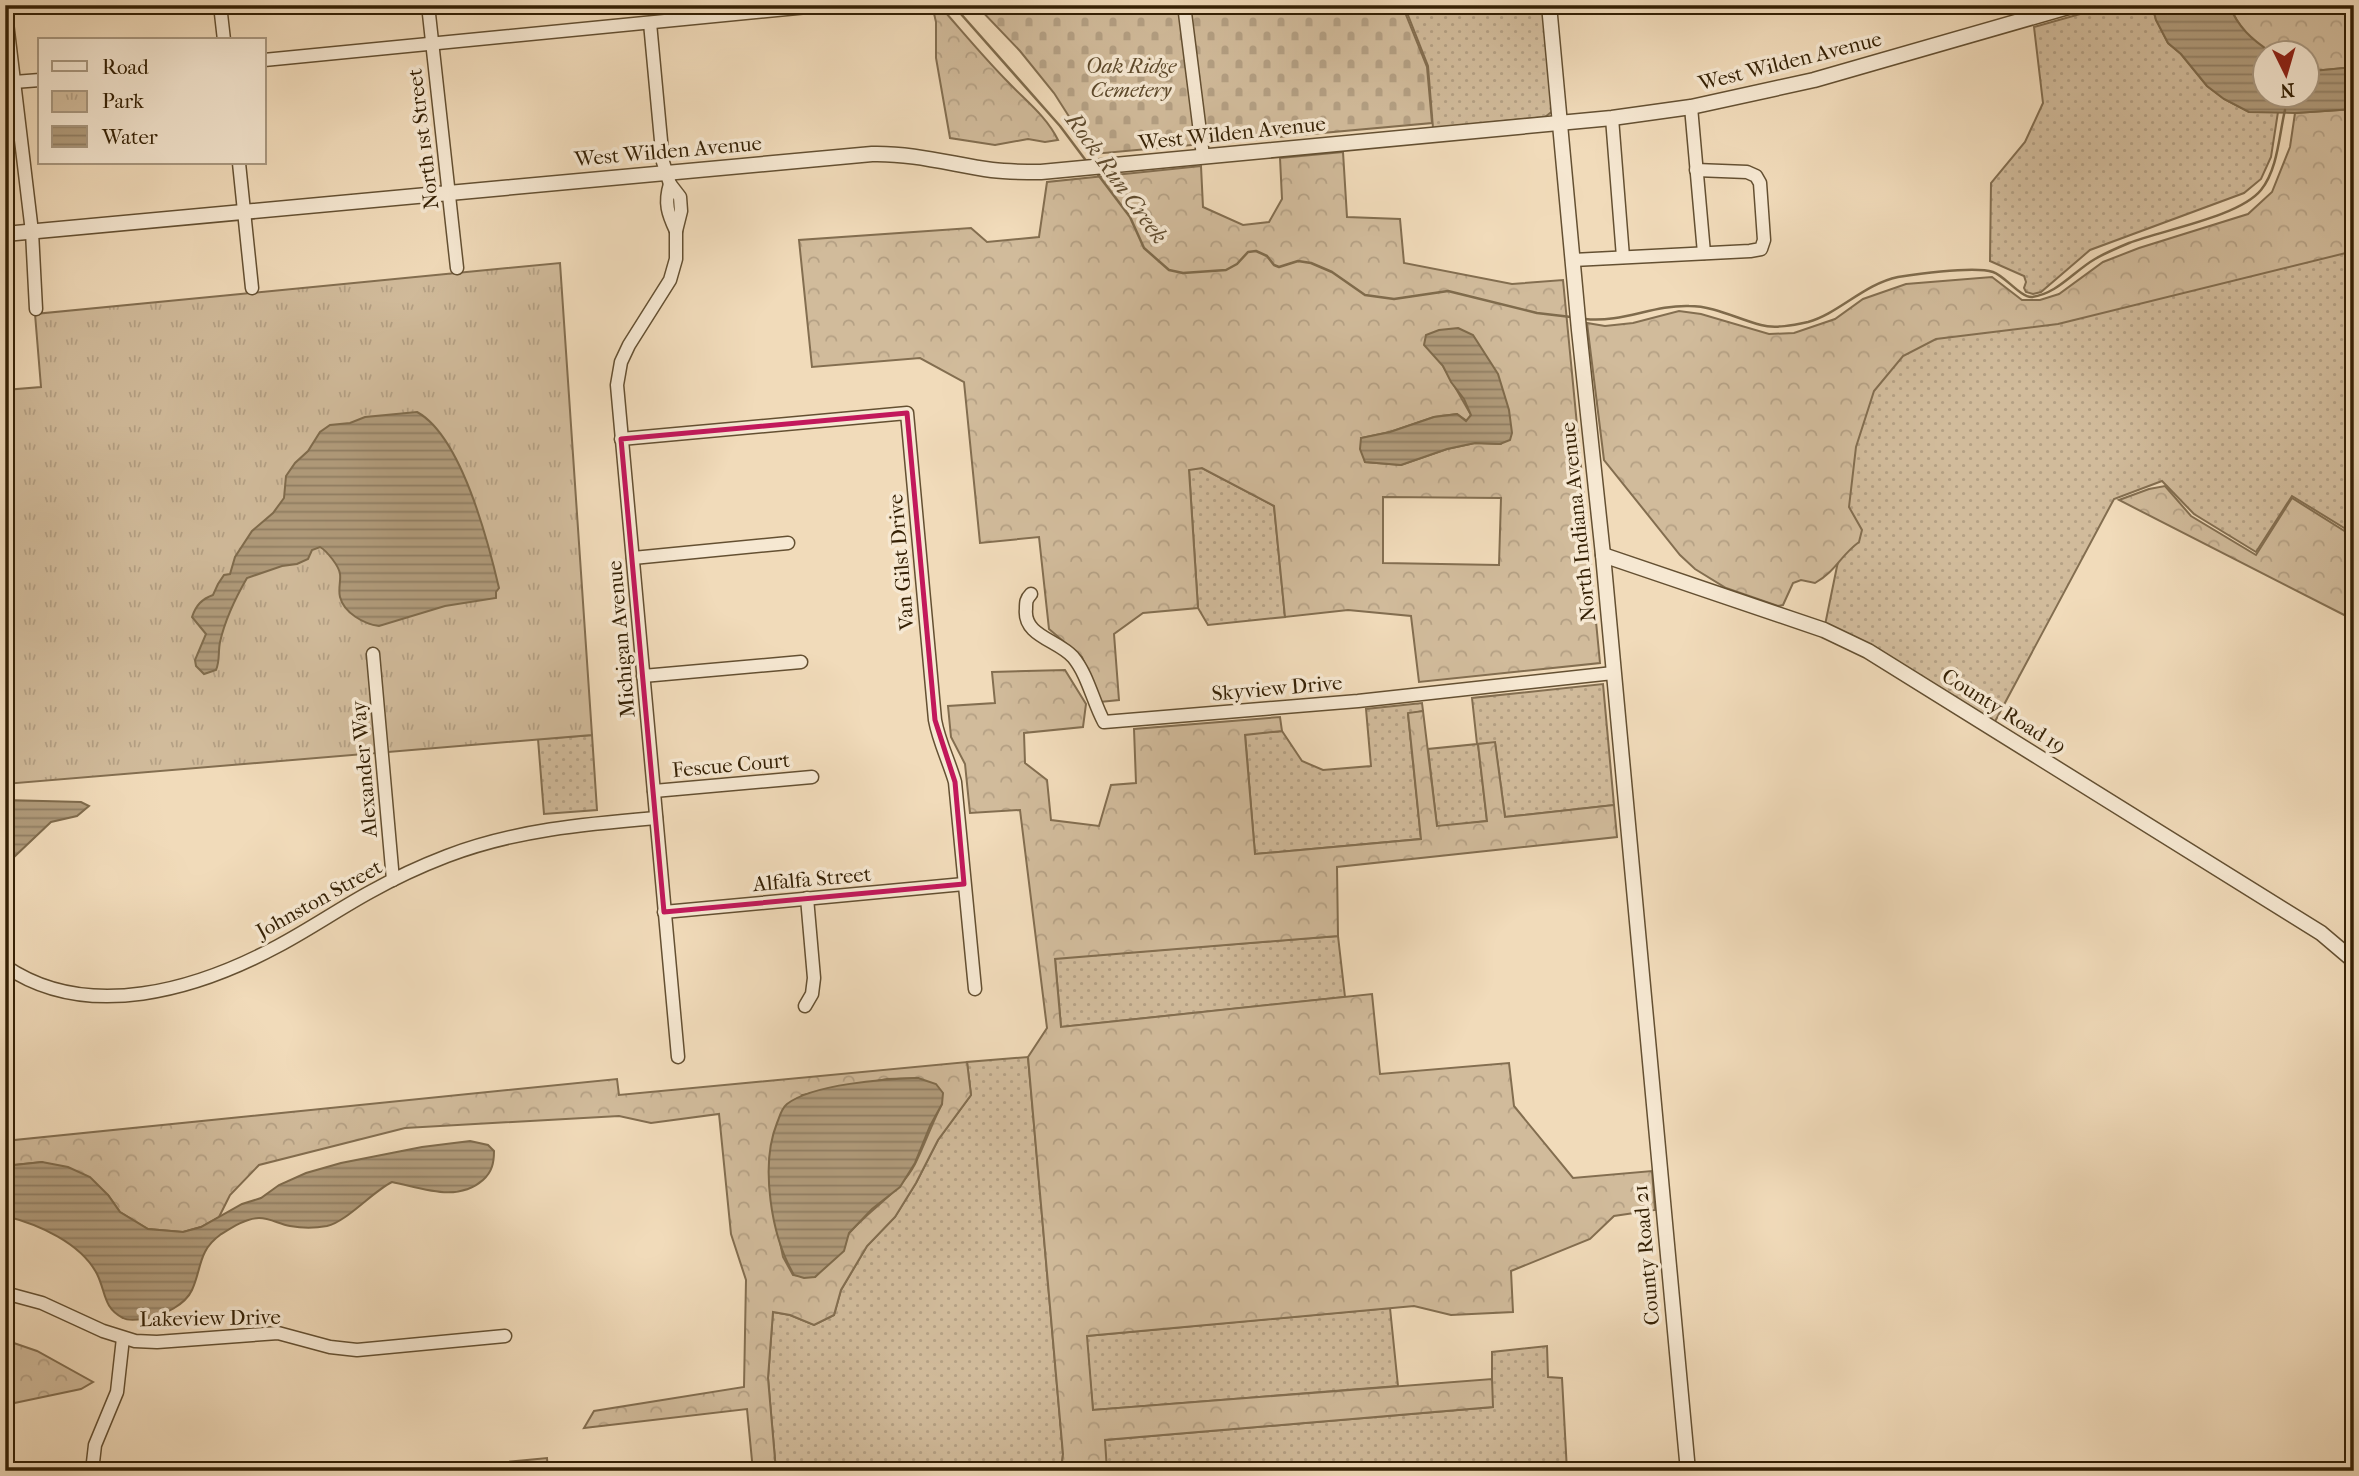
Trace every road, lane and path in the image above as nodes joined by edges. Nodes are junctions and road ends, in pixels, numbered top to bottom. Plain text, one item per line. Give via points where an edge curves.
1 (220, 5) edge
2 (428, 5) edge
3 (828, 5) edge
4 (1184, 5) edge
5 (1549, 5) edge
6 (2075, 5) edge
7 (5, 6) edge
8 (650, 23) junction
9 (225, 38) edge
10 (432, 44) junction
11 (266, 60) edge
12 (38, 80) edge
13 (14, 82) junction
14 (1690, 107) junction
15 (1612, 117) junction
16 (1560, 122) junction
17 (1203, 156) junction
18 (239, 164) edge
19 (1696, 170) junction
20 (668, 179) junction
21 (449, 194) junction
22 (244, 212) junction
23 (32, 232) junction
24 (5, 234) edge
25 (1703, 253) junction
26 (1623, 257) junction
27 (1573, 260) junction
28 (457, 268) dead end
29 (252, 288) dead end
30 (36, 309) dead end
31 (621, 439) junction
32 (788, 543) dead end
33 (1603, 555) junction
34 (633, 558) junction
35 (1031, 594) dead end
36 (373, 654) dead end
37 (801, 662) dead end
38 (1613, 673) junction
39 (643, 676) junction
40 (812, 777) dead end
41 (654, 791) junction
42 (656, 818) junction
43 (393, 880) junction
44 (964, 884) junction
45 (807, 898) junction
46 (664, 912) junction
47 (2354, 961) edge
48 (5, 966) edge
49 (975, 989) dead end
50 (805, 1006) dead end
51 (1646, 1035) joint
52 (678, 1057) dead end
53 (5, 1293) edge
54 (505, 1336) dead end
55 (123, 1338) junction
56 (92, 1471) edge
57 (1688, 1471) edge

1 - 9 street
2 - 10 street, North 1st Street
3 - 8 street
4 - 17 street
5 - 16 street, North Indiana Avenue
6 - 14 street, West Wilden Avenue via 1814,80
7 - 13 street
8 - 10 street
8 - 20 street, Michigan Avenue
10 - 11 street
10 - 21 street, North 1st Street
12 - 13 street
13 - 23 street
14 - 15 street, West Wilden Avenue
14 - 19 street
15 - 16 street, West Wilden Avenue
15 - 26 street
16 - 17 street, West Wilden Avenue
16 - 27 street, North Indiana Avenue
17 - 20 street, West Wilden Avenue via 1013,172 891,154
18 - 22 street
19 - 25 street
19 - 25 street via 1756,176 1764,240 1761,249
20 - 21 street, West Wilden Avenue
20 - 31 street, Michigan Avenue via 680,197 676,259 670,280 621,362 617,385
21 - 22 street, West Wilden Avenue
21 - 28 street, North 1st Street
22 - 23 street, West Wilden Avenue
22 - 29 street
23 - 24 street, West Wilden Avenue
23 - 30 street
25 - 26 street
26 - 27 street
27 - 33 street, North Indiana Avenue
31 - 34 street, Michigan Avenue
31 - 44 street, Van Gilst Drive via 907,412 935,720 955,782
32 - 34 street
33 - 38 street, North Indiana Avenue
33 - 47 street, County Road 19 via 1824,630 1860,647 2268,899
34 - 39 street, Michigan Avenue
35 - 38 street, Skyview Drive via 1026,606 1028,622 1037,634 1073,658 1104,722
36 - 43 street, Alexander Way
37 - 39 street
38 - 51 street, North Indiana Avenue
39 - 41 street, Michigan Avenue
40 - 41 street, Fescue Court
41 - 42 street, Michigan Avenue
42 - 43 street, Johnston Street via 506,838 450,855
42 - 46 street, Michigan Avenue
43 - 48 street, Johnston Street via 255,957 152,992 106,997 83,994 49,987
44 - 45 street, Alfalfa Street
44 - 49 street, Van Gilst Drive
45 - 46 street, Alfalfa Street
45 - 50 street via 814,978 813,994
46 - 52 street, Michigan Avenue
51 - 57 street, County Road 21
53 - 55 street, Lakeview Drive via 42,1303
54 - 55 street, Lakeview Drive via 357,1350 278,1334 157,1342
55 - 56 street via 117,1392 95,1445

